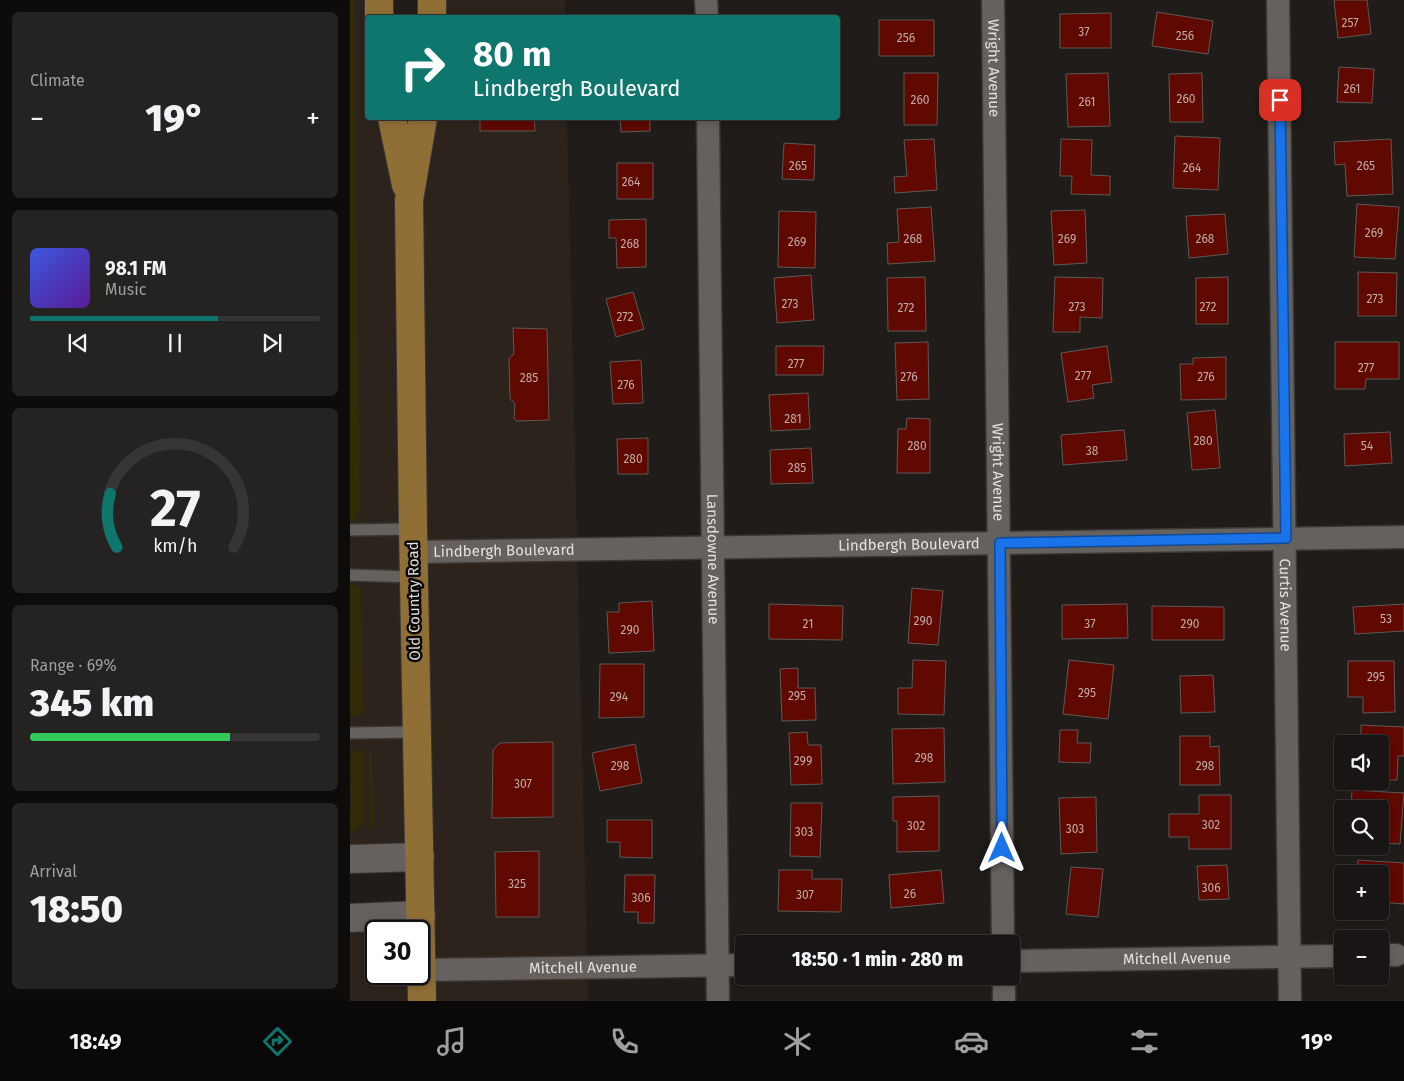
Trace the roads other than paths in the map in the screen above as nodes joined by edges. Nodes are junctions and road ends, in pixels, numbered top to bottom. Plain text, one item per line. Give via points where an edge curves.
1 (379, 0) edge
2 (432, 0) edge
3 (706, 0) edge
4 (993, 0) edge
5 (1278, 0) edge
6 (379, 15) edge
7 (432, 15) edge
8 (707, 15) edge
9 (392, 120) edge
10 (423, 120) edge
11 (708, 120) edge
12 (409, 200) junction
13 (350, 530) edge
14 (1404, 537) edge
15 (1286, 538) junction
16 (1000, 543) junction
17 (713, 548) junction
18 (413, 553) junction
19 (350, 575) edge
20 (417, 732) junction
21 (350, 733) edge
22 (420, 857) junction
23 (350, 859) edge
24 (421, 916) junction
25 (350, 918) edge
26 (421, 920) edge
27 (1003, 935) edge
28 (1334, 956) edge
29 (1290, 957) junction
30 (1020, 961) edge
31 (718, 965) junction
32 (735, 965) edge
33 (430, 970) edge
34 (422, 985) edge
35 (1004, 985) edge
36 (422, 1001) edge
37 (718, 1001) edge
38 (1004, 1001) edge
39 (1290, 1001) edge

1 - 6 main road
2 - 7 main road
3 - 8 street
4 - 16 street, Wright Avenue
5 - 15 street, Curtis Avenue
9 - 12 main road, Old Country Road
10 - 12 main road, Old Country Road
11 - 17 street, Lansdowne Avenue
12 - 18 main road, Old Country Road
13 - 18 lane
14 - 15 street, Lindbergh Boulevard
15 - 16 street, Lindbergh Boulevard
15 - 29 street, Curtis Avenue
16 - 17 street, Lindbergh Boulevard
16 - 27 street, Wright Avenue
17 - 18 street, Lindbergh Boulevard
17 - 31 street, Lansdowne Avenue
18 - 19 lane
18 - 20 main road, Old Country Road
20 - 21 lane
20 - 22 main road, Old Country Road
22 - 23 street
22 - 24 main road, Old Country Road
24 - 25 street
24 - 26 main road, Old Country Road
28 - 29 street, Mitchell Avenue
29 - 30 street, Mitchell Avenue
29 - 39 street, Curtis Avenue
31 - 32 street, Mitchell Avenue
31 - 33 street, Mitchell Avenue
31 - 37 street, Lansdowne Avenue
34 - 36 main road, Old Country Road
35 - 38 street

